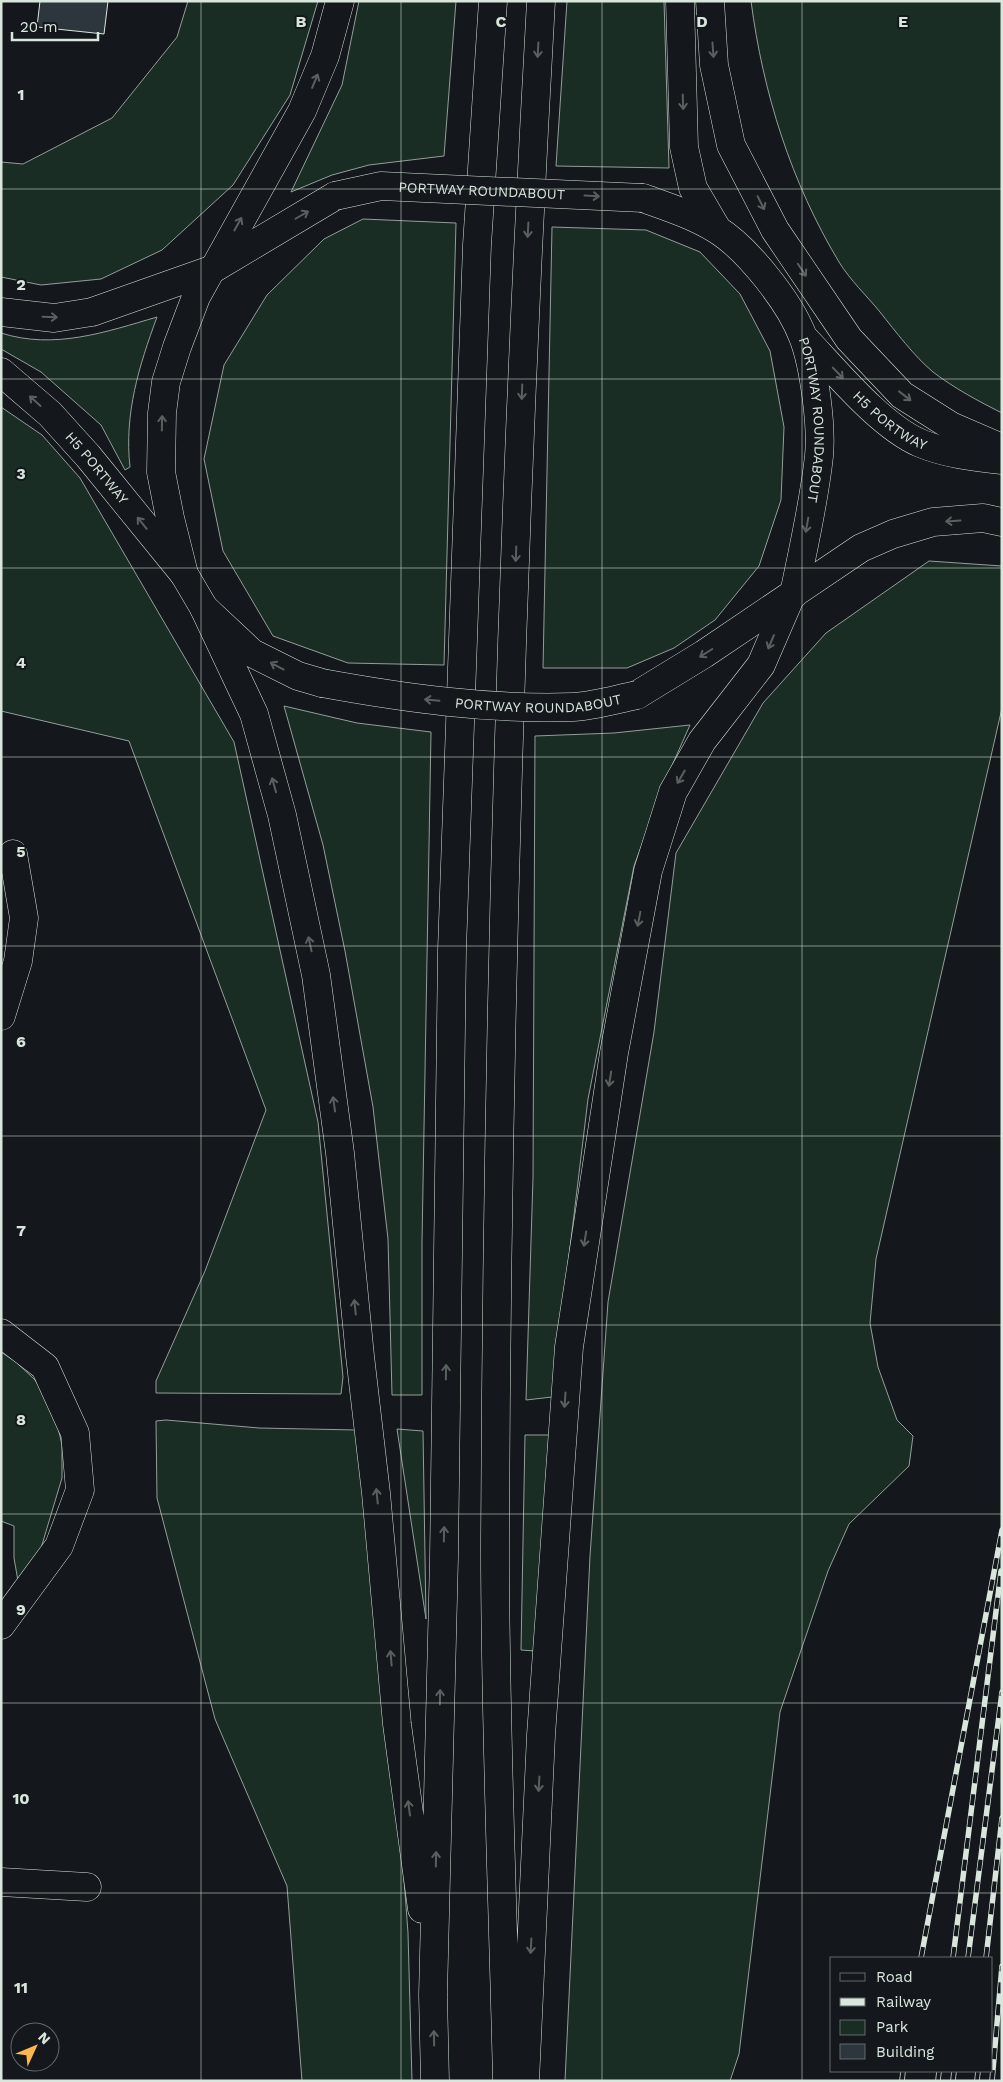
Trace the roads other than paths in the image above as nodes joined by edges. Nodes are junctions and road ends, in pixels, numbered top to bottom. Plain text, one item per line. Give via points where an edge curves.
1 (340, 1) edge
2 (493, 1) edge
3 (541, 1) edge
4 (680, 1) edge
5 (710, 1) edge
6 (717, 230) junction
7 (213, 268) junction
8 (1, 312) edge
9 (804, 338) junction
10 (1, 372) edge
11 (1002, 448) edge
12 (1002, 460) edge
13 (1002, 522) edge
14 (184, 574) junction
15 (792, 596) junction
16 (204, 608) junction
17 (13, 854) dead end
18 (1, 1016) edge
19 (1, 1333) edge
20 (1, 1625) edge
21 (1, 1882) edge
22 (87, 1887) dead end
23 (433, 1996) junction
24 (434, 2081) edge
25 (507, 2081) edge
26 (525, 2081) edge

7 -> 1 main road via 302,111 325,56
23 -> 2 main road via 444,1558 452,950 477,245
3 -> 25 main road via 527,254 502,954 495,1552
4 -> 6 main road via 684,147 693,188
5 -> 11 main road via 714,66 731,145 775,230 849,339 902,395 951,426
7 -> 6 main road, PORTWAY ROUNDABOUT, bridge via 335,196 381,186 643,198 685,212
6 - 9 main road, PORTWAY ROUNDABOUT via 737,245 756,266
8 -> 7 main road via 54,318 92,312
14 -> 7 main road, PORTWAY ROUNDABOUT via 162,472 162,413 166,382 177,347 196,297
9 -> 12 main road, H5 PORTWAY via 864,400 919,443 966,457
9 -> 15 main road, PORTWAY ROUNDABOUT via 818,407 819,455
14 -> 10 main road, H5 PORTWAY via 50,414
13 -> 15 main road via 983,518 933,522 893,534 861,548
14 - 16 main road, PORTWAY ROUNDABOUT
15 -> 16 main road, PORTWAY ROUNDABOUT, bridge via 637,695 575,707 413,698 322,683 298,676 252,653
15 -> 26 main road via 761,665 702,741 673,792 648,871 614,1053 569,1347 541,1735
23 -> 16 main road via 397,1724 340,1153 316,975 282,815 254,714
17 - 18 main road via 24,918 18,961
19 - 20 main road via 45,1368 75,1433 80,1490 59,1546
21 - 22 main road
24 -> 23 main road

